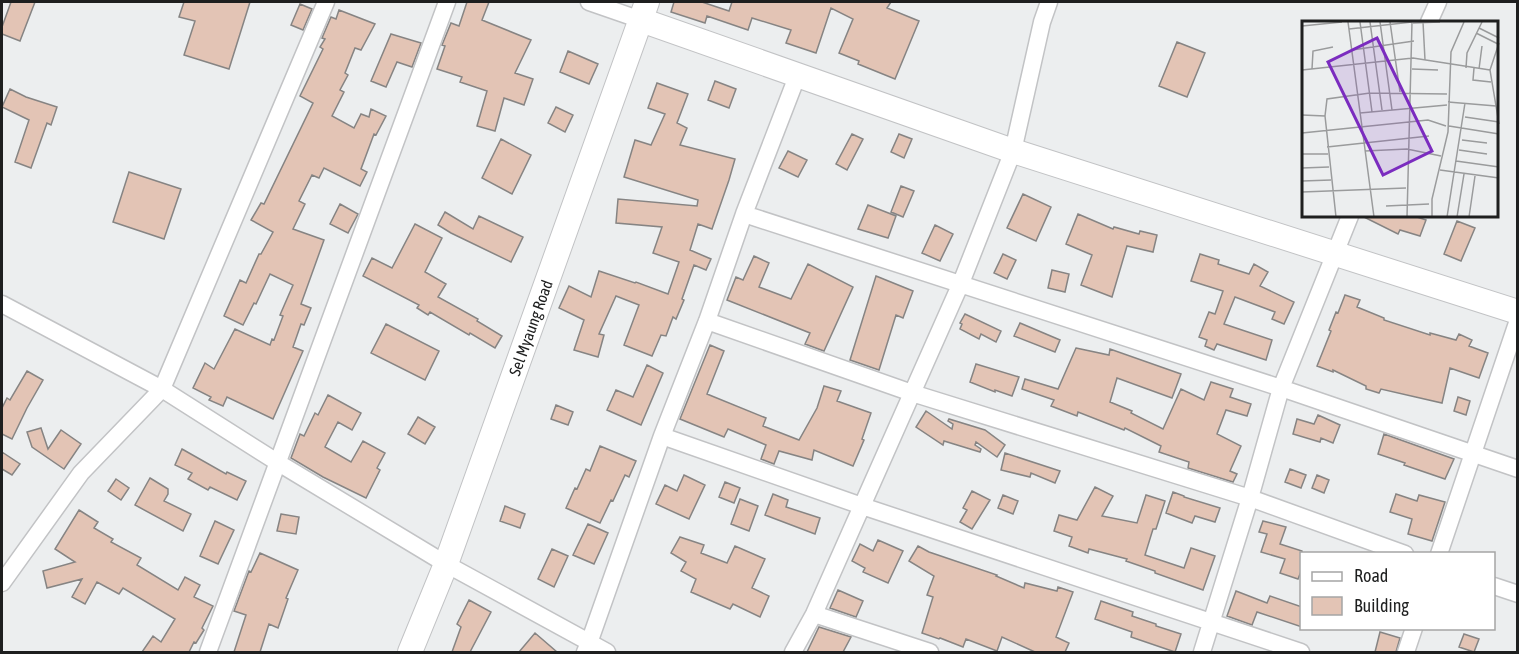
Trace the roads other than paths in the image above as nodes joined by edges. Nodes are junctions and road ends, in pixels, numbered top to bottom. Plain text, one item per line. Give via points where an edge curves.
1 (326, 2) edge
2 (447, 2) edge
3 (589, 2) edge
4 (1050, 2) edge
5 (1438, 2) edge
6 (644, 10) edge
7 (1429, 21) edge
8 (798, 74) junction
9 (1012, 151) junction
10 (744, 214) junction
11 (1349, 218) edge
12 (1334, 254) junction
13 (961, 283) junction
14 (2, 304) edge
15 (1518, 312) edge
16 (707, 321) junction
17 (1518, 321) edge
18 (1281, 388) junction
19 (162, 389) junction
20 (912, 393) junction
21 (662, 436) junction
22 (1473, 454) junction
23 (277, 462) junction
24 (1518, 469) edge
25 (1250, 498) junction
26 (862, 506) junction
27 (1399, 552) edge
28 (1440, 552) edge
29 (446, 564) junction
30 (2, 583) edge
31 (1495, 585) edge
32 (1518, 594) edge
33 (813, 614) junction
34 (1210, 623) junction
35 (1413, 630) edge
36 (587, 648) edge
37 (208, 652) edge
38 (410, 652) edge
39 (607, 652) edge
40 (794, 652) edge
41 (930, 652) edge
42 (1202, 652) edge
43 (1300, 652) edge
44 (1406, 652) edge

1 - 19 street
2 - 23 street
3 - 6 street
4 - 9 street
5 - 7 street
6 - 8 street
6 - 29 street, Sel Myaung Road
8 - 9 street
8 - 10 street
9 - 12 street
9 - 13 street
10 - 13 street
10 - 16 street
11 - 12 street
12 - 15 street
12 - 18 street
13 - 18 street
13 - 20 street
14 - 19 street
16 - 20 street
16 - 21 street
17 - 22 street
18 - 22 street
18 - 25 street
19 - 23 street
19 - 30 street via 81,473
20 - 25 street
20 - 26 street
21 - 26 street
21 - 36 street
22 - 24 street
22 - 28 street
23 - 29 street
23 - 37 street
25 - 27 street
25 - 34 street
26 - 33 street
26 - 34 street
29 - 36 street
29 - 38 street, Sel Myaung Road
31 - 32 street
33 - 40 street
33 - 41 street
34 - 42 street
34 - 43 street
35 - 44 street
36 - 39 street

